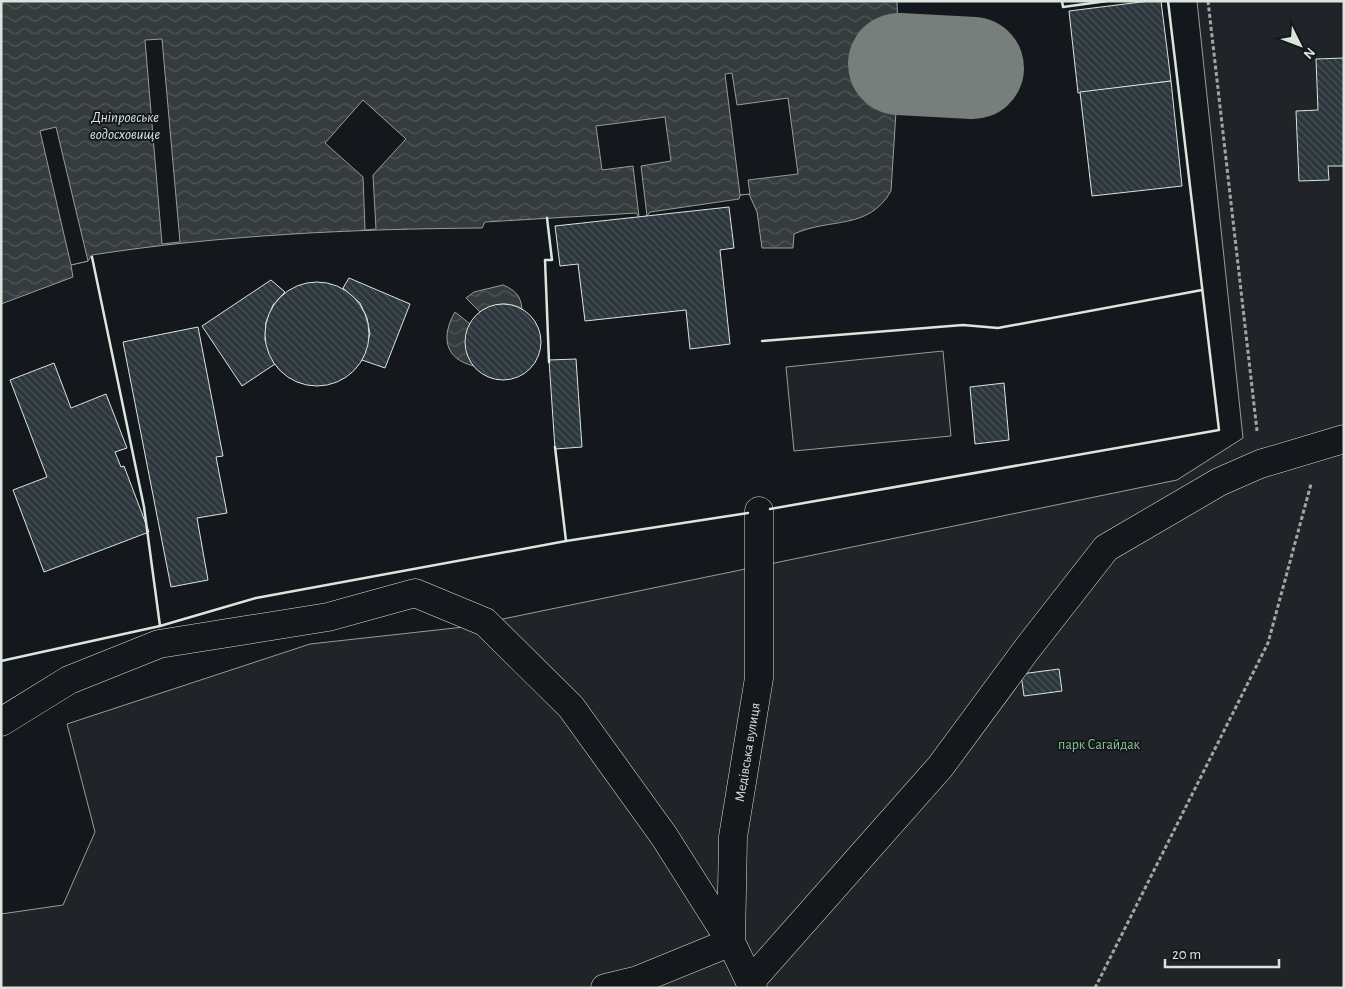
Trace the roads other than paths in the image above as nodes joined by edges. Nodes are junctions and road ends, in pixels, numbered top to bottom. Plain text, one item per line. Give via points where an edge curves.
1 (1332, 443) edge
2 (759, 511) dead end
3 (1, 722) edge
4 (731, 942) junction
5 (752, 985) edge
6 (606, 988) edge

1 - 5 street via 1260,464 1220,482 1106,548 940,767
2 - 4 street, Медівська вулиця via 759,678 733,837
3 - 4 street via 70,680 159,644 328,617 415,593 485,622 571,707 664,836
4 - 5 street, Медівська вулиця
4 - 6 street via 638,980

